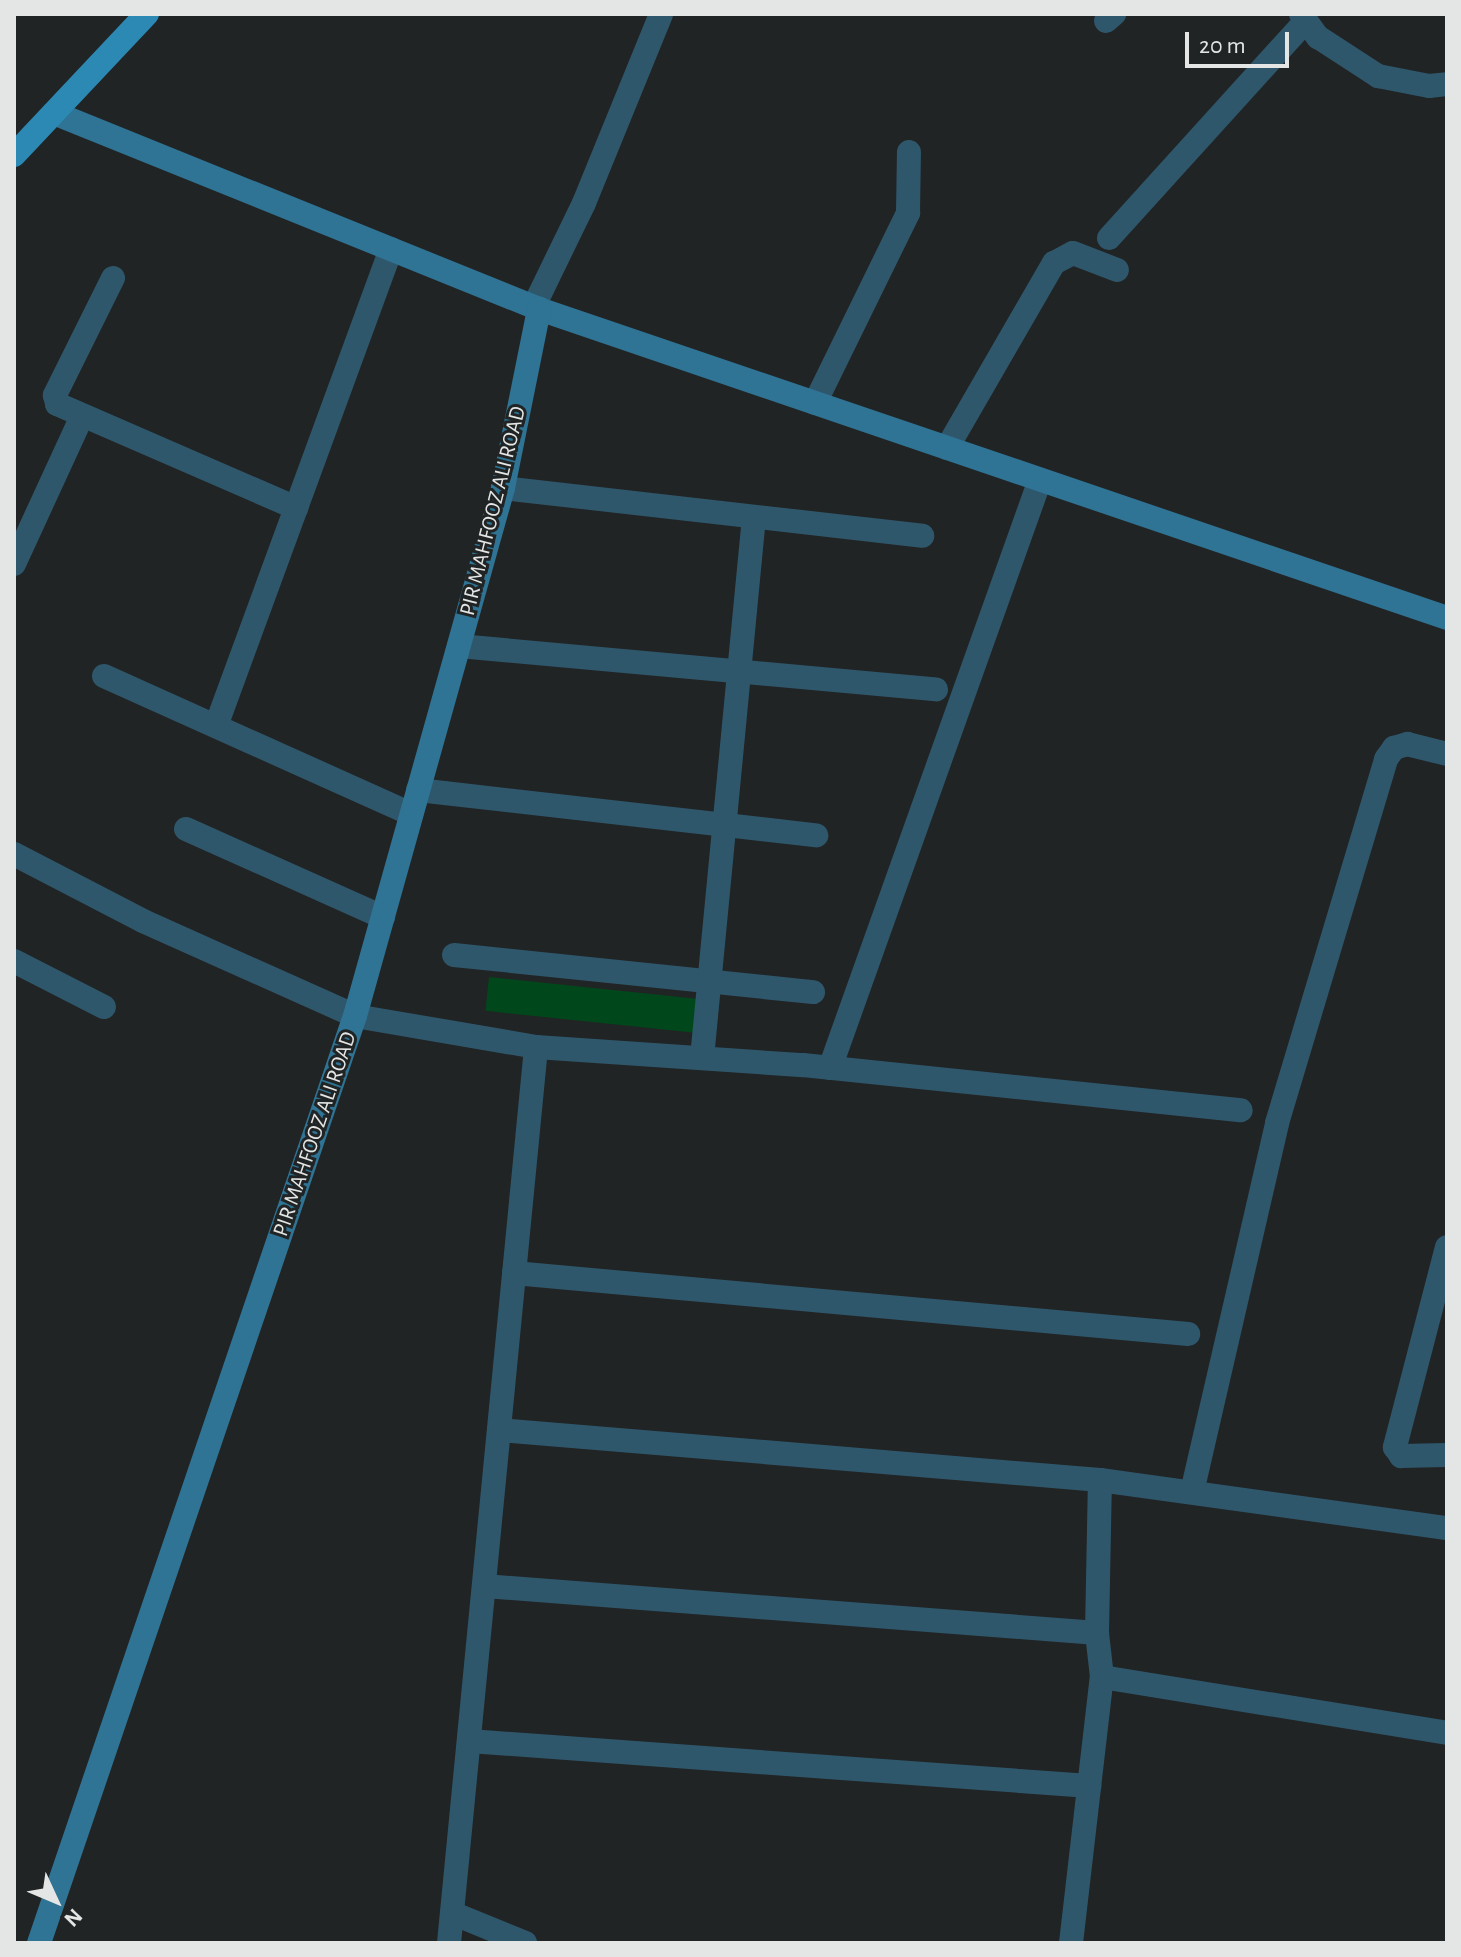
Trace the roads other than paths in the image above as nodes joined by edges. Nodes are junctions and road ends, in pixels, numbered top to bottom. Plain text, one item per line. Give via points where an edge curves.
1 (147, 14) edge
2 (661, 14) edge
3 (1303, 17) edge
4 (1447, 84) edge
5 (54, 113) junction
6 (909, 152) dead end
7 (14, 155) edge
8 (1109, 238) dead end
9 (391, 249) junction
10 (1117, 270) dead end
11 (113, 278) dead end
12 (537, 308) junction
13 (815, 403) junction
14 (81, 418) junction
15 (947, 448) junction
16 (1040, 480) junction
17 (503, 488) junction
18 (296, 508) junction
19 (754, 517) junction
20 (922, 536) dead end
21 (14, 564) edge
22 (1447, 618) edge
23 (459, 646) junction
24 (740, 672) junction
25 (104, 676) dead end
26 (936, 689) dead end
27 (216, 726) junction
28 (1447, 754) edge
29 (418, 790) junction
30 (411, 814) junction
31 (724, 825) junction
32 (186, 829) dead end
33 (816, 835) dead end
34 (14, 854) edge
35 (383, 917) junction
36 (454, 955) dead end
37 (14, 961) edge
38 (709, 983) junction
39 (813, 992) dead end
40 (104, 1007) dead end
41 (355, 1016) junction
42 (536, 1047) junction
43 (702, 1058) junction
44 (830, 1068) junction
45 (1241, 1110) dead end
46 (1447, 1247) edge
47 (514, 1273) junction
48 (1188, 1334) dead end
49 (499, 1430) junction
50 (1447, 1455) edge
51 (1100, 1480) junction
52 (1192, 1492) junction
53 (1447, 1528) edge
54 (484, 1586) junction
55 (1097, 1633) junction
56 (1102, 1677) junction
57 (1447, 1733) edge
58 (469, 1741) junction
59 (1089, 1786) junction
60 (452, 1913) junction
61 (39, 1943) edge
62 (449, 1943) edge
63 (525, 1943) edge
64 (1071, 1943) edge

1 - 5 main road
2 - 12 street
3 - 4 street via 1318,37 1378,76
3 - 8 street
5 - 7 main road
5 - 9 street
6 - 13 street via 908,213
9 - 12 street
9 - 18 street
10 - 15 street via 1073,253 1054,263
11 - 14 street via 55,395 63,410
12 - 13 street
12 - 17 street, PIR MAHFOOZ ALI ROAD
13 - 15 street
14 - 18 street
14 - 21 street
15 - 16 street
16 - 22 street
16 - 44 street
17 - 19 street
17 - 23 street, PIR MAHFOOZ ALI ROAD
18 - 27 street
19 - 20 street
19 - 24 street
23 - 24 street
23 - 29 street, PIR MAHFOOZ ALI ROAD
24 - 26 street
24 - 31 street
25 - 27 street
27 - 30 street
28 - 52 street via 1407,744 1394,748 1386,759 1277,1123
29 - 30 street, PIR MAHFOOZ ALI ROAD
29 - 31 street
30 - 35 street, PIR MAHFOOZ ALI ROAD
31 - 33 street
31 - 38 street
32 - 35 street
34 - 41 street via 143,921
35 - 41 street, PIR MAHFOOZ ALI ROAD
36 - 38 street
37 - 40 street
38 - 39 street
38 - 43 street
41 - 42 street
41 - 61 street, PIR MAHFOOZ ALI ROAD
42 - 43 street
42 - 47 street
43 - 44 street
44 - 45 street
46 - 50 street via 1395,1447 1401,1456
47 - 48 street
47 - 49 street
49 - 51 street
49 - 54 street
51 - 52 street
51 - 55 street
52 - 53 street
54 - 55 street
54 - 58 street
55 - 56 street
56 - 57 street
56 - 59 street
58 - 59 street
58 - 60 street
59 - 64 street
60 - 62 street
60 - 63 street

